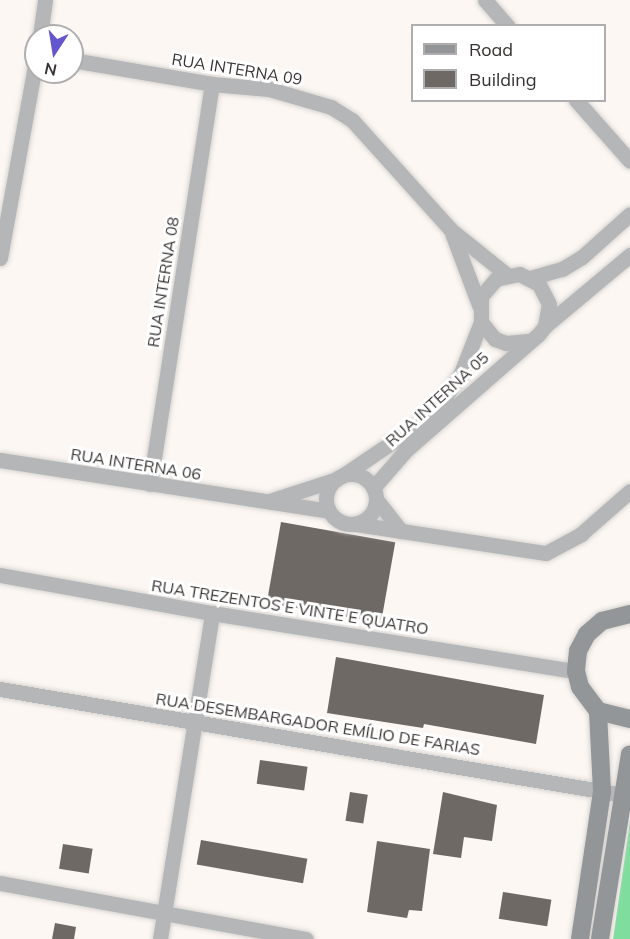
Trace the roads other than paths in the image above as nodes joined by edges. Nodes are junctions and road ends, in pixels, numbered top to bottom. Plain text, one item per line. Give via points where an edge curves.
1 (45, 0) edge
2 (485, 0) edge
3 (42, 24) edge
4 (506, 24) edge
5 (84, 62) edge
6 (31, 84) edge
7 (212, 84) junction
8 (578, 102) edge
9 (630, 161) edge
10 (630, 214) edge
11 (451, 230) junction
12 (630, 255) edge
13 (0, 258) edge
14 (507, 274) junction
15 (530, 278) junction
16 (479, 305) junction
17 (481, 322) junction
18 (545, 326) junction
19 (528, 341) junction
20 (0, 460) edge
21 (340, 478) junction
22 (150, 484) junction
23 (630, 491) edge
24 (375, 493) junction
25 (266, 502) junction
26 (329, 511) junction
27 (356, 524) junction
28 (401, 531) junction
29 (0, 575) edge
30 (212, 614) junction
31 (630, 614) edge
32 (576, 671) junction
33 (0, 689) edge
34 (598, 711) junction
35 (630, 719) edge
36 (195, 722) junction
37 (630, 753) edge
38 (602, 791) junction
39 (626, 795) edge
40 (0, 883) edge
41 (164, 913) junction
42 (160, 939) edge
43 (306, 939) edge
44 (580, 939) edge
45 (600, 939) edge

1 - 3 street
2 - 4 street
5 - 7 street, RUA INTERNA 09
6 - 13 street
7 - 11 street, RUA INTERNA 09 via 269,89 332,107 352,120
7 - 22 street, RUA INTERNA 08
8 - 9 street
10 - 15 street via 582,257
11 - 14 street, RUA INTERNA 09
11 - 16 street, RUA INTERNA 09
12 - 18 street
14 - 15 street
14 - 16 street via 487,286
15 - 18 street via 546,294 549,316
16 - 17 street
17 - 19 street via 495,339 506,343
17 - 21 street, RUA INTERNA 05 via 461,373 446,396 419,424
18 - 19 street
19 - 24 street, RUA INTERNA 05 via 406,450
20 - 22 street, RUA INTERNA 06
21 - 24 street via 354,475
21 - 25 street, RUA INTERNA 06
21 - 26 street via 328,490
22 - 25 street, RUA INTERNA 06
23 - 28 street via 581,534 546,553
24 - 27 street via 374,510
24 - 28 street
25 - 26 street, RUA INTERNA 06
26 - 27 street via 345,524
27 - 28 street
29 - 30 street, RUA TREZENTOS E VINTE E QUATRO
30 - 32 street, RUA TREZENTOS E VINTE E QUATRO
30 - 36 street
31 - 32 main road via 602,621 587,634 578,651
32 - 34 main road via 580,687
33 - 36 street, RUA DESEMBARGADOR EMÍLIO DE FARIAS
34 - 35 main road
34 - 38 main road
36 - 38 street, RUA DESEMBARGADOR EMÍLIO DE FARIAS via 331,742
36 - 41 street
37 - 39 main road
38 - 39 street, RUA DESEMBARGADOR EMÍLIO DE FARIAS
38 - 44 main road
39 - 45 main road
40 - 41 street
41 - 42 street
41 - 43 street

